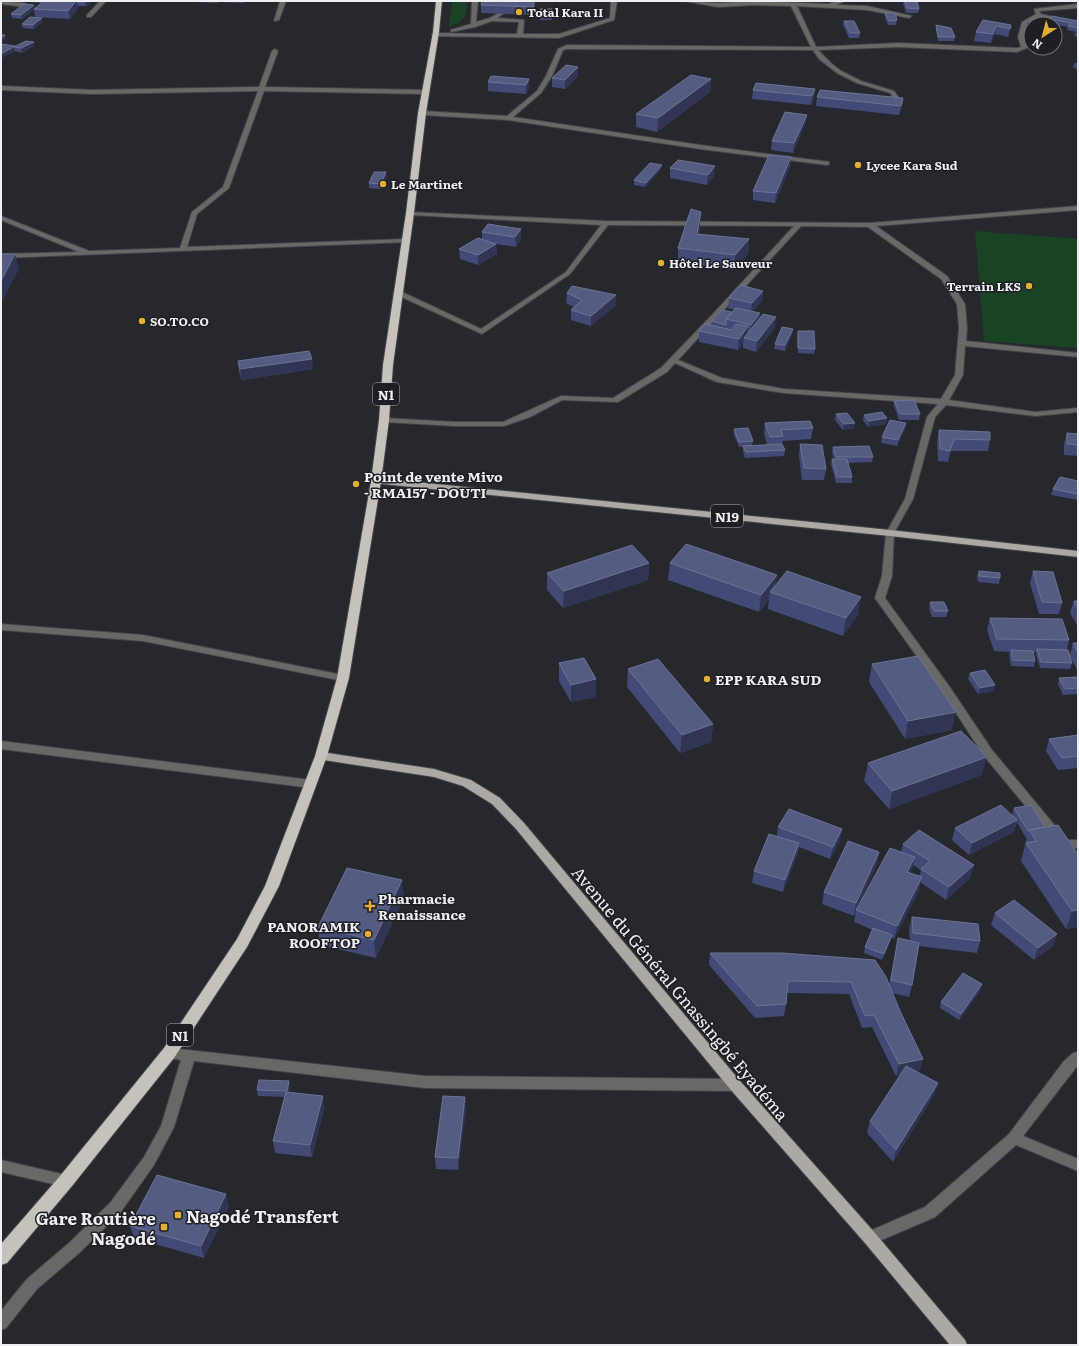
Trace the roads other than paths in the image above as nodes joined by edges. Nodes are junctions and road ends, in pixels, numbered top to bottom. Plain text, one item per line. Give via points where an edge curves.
1 (103, 1) edge
2 (283, 1) edge
3 (439, 1) edge
4 (475, 1) edge
5 (614, 1) edge
6 (688, 1) edge
7 (842, 1) edge
8 (1, 2) edge
9 (793, 4) junction
10 (24, 5) edge
11 (828, 6) junction
12 (1078, 6) edge
13 (500, 14) edge
14 (1039, 15) junction
15 (89, 16) dead end
16 (909, 16) dead end
17 (492, 19) junction
18 (276, 20) dead end
19 (1078, 25) edge
20 (473, 26) junction
21 (435, 33) junction
22 (520, 35) junction
23 (559, 36) junction
24 (567, 47) junction
25 (814, 48) junction
26 (275, 51) dead end
27 (1, 88) edge
28 (261, 89) junction
29 (425, 92) junction
30 (881, 102) edge
31 (422, 113) junction
32 (508, 118) junction
33 (827, 163) dead end
34 (1078, 208) edge
35 (410, 213) junction
36 (1, 218) edge
37 (606, 223) junction
38 (870, 224) junction
39 (799, 225) junction
40 (406, 241) junction
41 (183, 250) junction
42 (91, 254) junction
43 (1, 256) edge
44 (397, 293) junction
45 (962, 343) junction
46 (1078, 356) edge
47 (673, 360) junction
48 (944, 402) junction
49 (1078, 410) edge
50 (384, 420) junction
51 (376, 481) junction
52 (890, 533) junction
53 (1078, 554) edge
54 (1, 627) edge
55 (343, 678) junction
56 (1, 744) edge
57 (321, 756) junction
58 (311, 784) junction
59 (1065, 844) junction
60 (1078, 844) edge
61 (1074, 857) edge
62 (169, 1053) junction
63 (189, 1055) junction
64 (1078, 1057) edge
65 (735, 1086) junction
66 (1014, 1138) junction
67 (1078, 1165) edge
68 (1, 1166) edge
69 (66, 1181) junction
70 (870, 1238) junction
71 (1, 1257) edge
72 (1, 1323) edge
73 (960, 1345) edge

1 - 15 street
2 - 18 street
3 - 21 highway, N1
4 - 20 street
5 - 23 street via 612,19
6 - 9 street via 718,5
7 - 11 street
8 - 10 street
9 - 11 street
9 - 25 street
11 - 16 street via 867,8
12 - 14 street via 1036,10
13 - 17 street
14 - 19 street
14 - 25 street via 1024,22 1021,37 1024,48 1021,49 898,45
17 - 20 street
17 - 22 street via 522,21
20 - 21 street
21 - 22 street
21 - 29 highway, N1
22 - 23 street
23 - 24 street
24 - 25 street
24 - 32 street via 561,49 539,92
25 - 30 street via 826,63 840,74 892,92 899,102
26 - 28 street
27 - 28 street via 113,91
28 - 29 street
28 - 41 street via 226,188 194,213
29 - 31 highway, N1
31 - 32 street
31 - 35 highway, N1
32 - 33 street
34 - 38 street
35 - 37 street
35 - 40 highway, N1
36 - 42 street
37 - 39 street
37 - 44 street via 568,273 482,332
38 - 39 street
38 - 45 street via 944,278 961,304
39 - 47 street
40 - 41 street
40 - 44 highway, N1
41 - 42 street
42 - 43 street
44 - 50 highway, N1
45 - 46 street
45 - 48 street via 959,375
47 - 48 street via 720,380 784,391
47 - 50 street via 664,370 615,400 561,398 504,424
48 - 49 street via 1035,414
48 - 52 street via 931,417 909,500
50 - 51 highway, N1
51 - 52 main road, N19
51 - 55 highway, N1
52 - 53 main road, N19
52 - 59 street via 887,576 880,598 988,753
54 - 55 street via 143,638
55 - 57 highway, N1
56 - 58 street
57 - 58 highway, N1
57 - 65 main road, Avenue du Général Gnassingbé Eyadéma via 434,773 467,783 496,801 520,826
58 - 62 highway, N1 via 272,886 245,937
59 - 60 street
59 - 61 street
62 - 63 street
62 - 69 highway, N1
63 - 65 street via 425,1082
63 - 72 street via 167,1127 149,1161 115,1208 32,1284
64 - 66 street via 1069,1065
65 - 70 main road, Avenue du Général Gnassingbé Eyadéma
66 - 67 street
66 - 70 street via 930,1212
68 - 69 street
69 - 71 highway, N1
70 - 73 main road, Avenue du Général Gnassingbé Eyadéma

